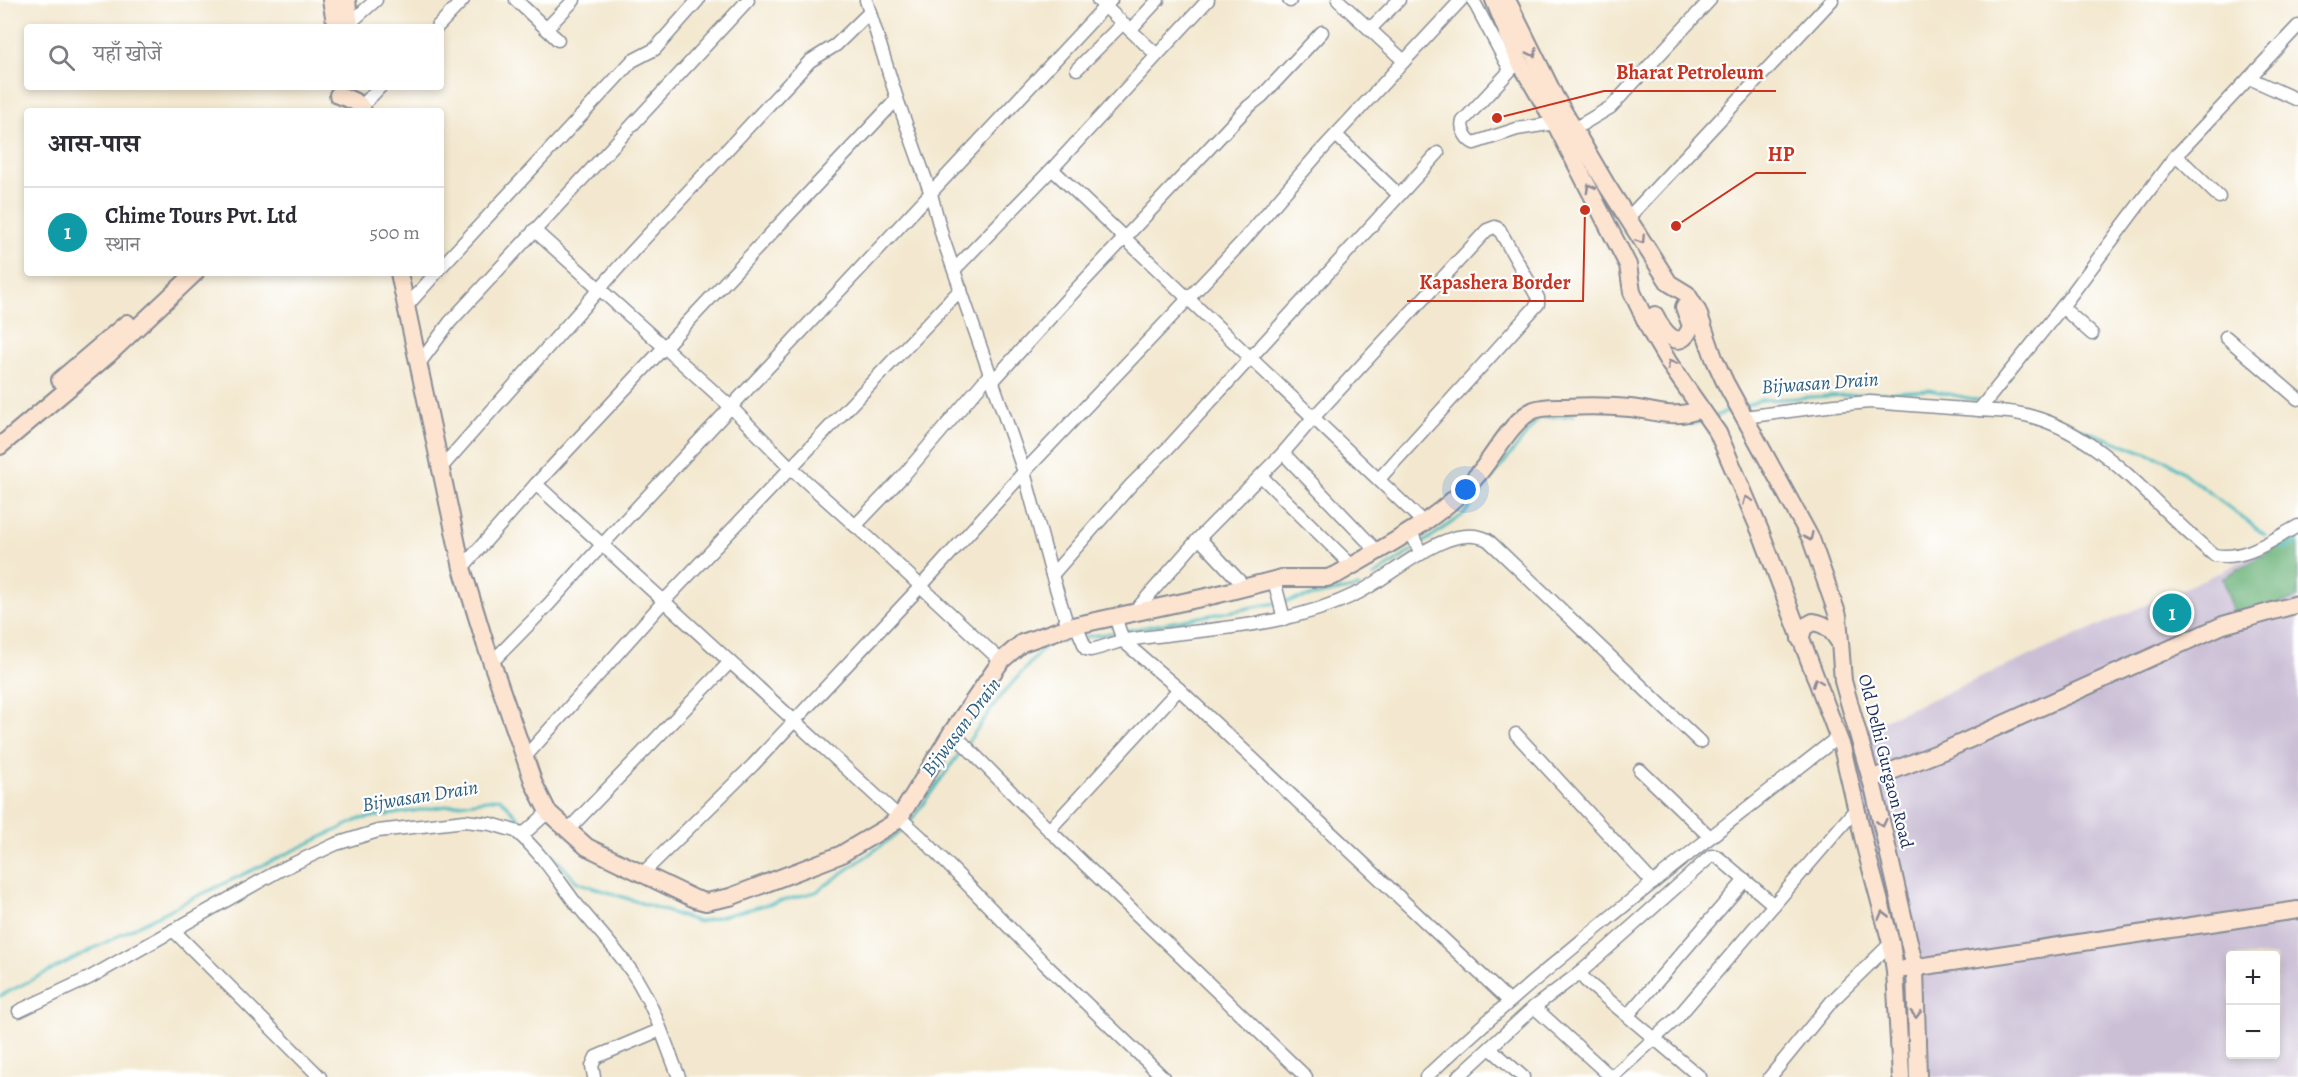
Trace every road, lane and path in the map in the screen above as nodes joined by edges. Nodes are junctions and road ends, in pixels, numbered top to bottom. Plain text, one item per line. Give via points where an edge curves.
1 (331, 0) edge
2 (347, 0) edge
3 (376, 0) edge
4 (463, 0) edge
5 (516, 0) edge
6 (574, 0) edge
7 (698, 0) edge
8 (748, 0) edge
9 (1158, 0) edge
10 (1208, 0) edge
11 (1338, 0) edge
12 (1461, 0) edge
13 (1473, 0) edge
14 (1494, 0) edge
15 (1507, 0) edge
16 (1710, 0) edge
17 (1832, 0) edge
18 (1396, 1) edge
19 (1104, 2) edge
20 (868, 6) edge
21 (344, 24) edge
22 (345, 24) edge
23 (347, 24) edge
24 (440, 24) edge
25 (2298, 26) edge
26 (1126, 27) junction
27 (546, 29) junction
28 (1370, 29) junction
29 (1322, 32) dead end
30 (558, 40) dead end
31 (1157, 55) junction
32 (1404, 61) junction
33 (1515, 66) junction
34 (1077, 69) dead end
35 (2249, 78) junction
36 (372, 90) edge
37 (350, 99) edge
38 (897, 99) junction
39 (2298, 100) edge
40 (336, 108) edge
41 (1555, 123) junction
42 (1574, 129) junction
43 (1336, 135) junction
44 (1438, 153) dead end
45 (2176, 155) junction
46 (1052, 169) junction
47 (931, 194) junction
48 (1399, 195) junction
49 (2219, 197) dead end
50 (1627, 219) junction
51 (534, 230) junction
52 (1126, 238) junction
53 (444, 264) edge
54 (1628, 265) junction
55 (954, 270) junction
56 (178, 276) edge
57 (192, 276) edge
58 (400, 276) edge
59 (433, 276) edge
60 (1669, 283) junction
61 (600, 288) junction
62 (961, 289) junction
63 (1189, 298) junction
64 (406, 307) junction
65 (2062, 307) junction
66 (2092, 334) dead end
67 (2226, 337) dead end
68 (665, 347) junction
69 (1249, 357) junction
70 (418, 365) junction
71 (992, 378) junction
72 (2298, 399) edge
73 (731, 407) junction
74 (1740, 410) junction
75 (1979, 410) junction
76 (1705, 414) junction
77 (1313, 418) junction
78 (0, 431) edge
79 (0, 446) edge
80 (1283, 453) junction
81 (440, 469) junction
82 (792, 469) junction
83 (1024, 472) junction
84 (1261, 476) junction
85 (1379, 479) junction
86 (536, 484) junction
87 (855, 526) junction
88 (2298, 526) edge
89 (1199, 538) junction
90 (1417, 539) junction
91 (602, 545) junction
92 (1376, 550) junction
93 (1351, 565) junction
94 (462, 568) junction
95 (1052, 575) junction
96 (1275, 583) junction
97 (921, 586) junction
98 (1246, 588) junction
99 (664, 601) junction
100 (2298, 604) edge
101 (1136, 611) junction
102 (2298, 611) edge
103 (1283, 616) junction
104 (1116, 619) junction
105 (1074, 628) junction
106 (1122, 638) junction
107 (1800, 639) junction
108 (1840, 644) junction
109 (1001, 661) junction
110 (492, 662) junction
111 (730, 662) junction
112 (1179, 689) junction
113 (793, 721) junction
114 (1516, 734) dead end
115 (1838, 736) junction
116 (961, 742) junction
117 (1700, 742) dead end
118 (525, 757) junction
119 (1640, 770) dead end
120 (1873, 785) junction
121 (1856, 809) junction
122 (546, 814) junction
123 (902, 820) junction
124 (1049, 830) junction
125 (567, 831) junction
126 (524, 834) junction
127 (1710, 837) junction
128 (642, 874) junction
129 (1745, 880) junction
130 (1653, 883) junction
131 (1774, 905) junction
132 (2298, 910) edge
133 (173, 930) junction
134 (1891, 943) junction
135 (1915, 968) junction
136 (1582, 970) junction
137 (1895, 971) junction
138 (1509, 1001) junction
139 (1534, 1007) junction
140 (19, 1011) dead end
141 (1628, 1015) junction
142 (660, 1030) junction
143 (1655, 1038) junction
144 (1490, 1048) junction
145 (320, 1077) edge
146 (594, 1077) edge
147 (679, 1077) edge
148 (1163, 1077) edge
149 (1306, 1077) edge
150 (1426, 1077) edge
151 (1458, 1077) edge
152 (1523, 1077) edge
153 (1611, 1077) edge
154 (1701, 1077) edge
155 (1770, 1077) edge
156 (1900, 1077) edge
157 (1918, 1077) edge

1 - 21 street
2 - 22 street
3 - 23 street
4 - 24 street
5 - 27 street
6 - 27 street
7 - 53 street via 652,52 632,61
8 - 51 street
9 - 26 street
10 - 31 street
11 - 28 street
12 - 32 street
13 - 33 street
14 - 33 street
15 -> 42 street, Old Delhi Gurgaon Road
16 - 42 street via 1619,99
17 - 50 street
18 - 28 street
19 - 26 street
19 - 47 street
20 - 38 street
20 - 61 street via 836,45 810,61
25 - 35 street
26 - 31 street
26 - 34 street
27 - 30 street
28 - 32 street
29 - 52 street
31 - 46 street
32 - 43 street
33 - 41 street
33 - 41 street via 1463,121 1462,128 1469,140 1474,143 1517,129
35 - 39 street
35 - 45 street
36 - 37 street
37 - 40 street
38 - 47 street
38 - 68 street
54 -> 41 street
42 - 50 street, Old Delhi Gurgaon Road
43 - 48 street
43 - 63 street
44 - 48 street
45 - 49 street
45 - 65 street
46 - 52 street
46 - 55 street
47 - 55 street
47 - 73 street
48 - 69 street
50 -> 60 street, Old Delhi Gurgaon Road
51 - 61 street
51 - 70 street via 450,322
52 - 63 street
52 - 71 street
54 - 60 street via 1663,331 1670,338 1680,339 1691,326
76 -> 54 street via 1652,334 1632,292
55 - 62 street
56 - 78 street
57 - 79 street via 108,355
58 - 64 street
59 - 64 street
60 - 74 street, Old Delhi Gurgaon Road via 1686,294 1698,312 1714,358
61 - 68 street
61 - 81 street
62 - 71 street
62 - 82 street
63 - 69 street
63 - 83 street
64 - 70 street
65 - 66 street
65 - 75 street
67 - 72 street
68 - 73 street
68 - 86 street
69 - 77 street
69 - 95 street
70 - 81 street
71 - 83 street
71 - 87 street
73 - 82 street
73 - 91 street
74 - 75 street via 1870,402
74 -> 108 street, Old Delhi Gurgaon Road via 1812,539 1838,616
75 - 88 street via 2015,412 2041,420 2094,446 2214,555 2244,555
76 - 90 street via 1586,406 1533,411 1517,423 1480,472
107 -> 76 street via 1761,533 1718,433
77 - 80 street
77 - 85 street
77 - 85 street via 1487,230 1499,229 1538,297 1538,304
80 - 84 street
80 - 92 street
81 - 94 street
82 - 87 street
82 - 99 street
83 - 95 street
83 - 97 street
84 - 89 street
84 - 93 street
85 - 90 street
86 - 91 street
86 - 94 street
87 - 97 street
89 - 98 street
89 - 101 street
90 - 92 street
90 - 103 street via 1356,594 1323,608
90 - 117 street via 1439,544 1472,534 1488,540
91 - 99 street
91 - 110 street
92 - 93 street
93 - 96 street via 1327,578 1290,577
94 - 110 street
95 - 105 street
96 - 98 street
96 - 103 street
97 - 109 street
97 - 113 street
98 - 101 street
99 - 111 street
99 - 118 street
100 - 120 street via 2223,625
101 - 104 street
102 - 120 street via 2219,635
103 - 106 street via 1227,629
104 - 105 street
104 - 106 street
105 - 106 street via 1090,650
105 - 109 street via 1022,643
106 - 112 street
107 - 108 street via 1804,627 1822,623
115 -> 107 street
108 - 120 street, Old Delhi Gurgaon Road via 1843,681
109 - 116 street
110 - 118 street
111 - 113 street
111 - 125 street
112 - 124 street
112 - 138 street
113 - 123 street
113 - 128 street
114 - 130 street
115 - 121 street
115 - 127 street
116 - 123 street
116 - 124 street
118 - 122 street
119 - 127 street
120 -> 135 street, Old Delhi Gurgaon Road
121 - 131 street
134 -> 121 street
122 - 125 street
122 - 126 street
123 - 128 street via 851,850 715,901 695,899
123 - 148 street
124 - 149 street
125 - 128 street via 587,847
126 - 133 street via 465,821 365,834 280,870
126 - 142 street via 632,972
127 - 130 street
129 - 131 street
129 - 136 street via 1720,858 1712,856
129 - 141 street
130 - 138 street
131 - 143 street via 1677,1018
132 - 135 street
133 - 140 street via 89,978
133 - 145 street
134 - 137 street
134 - 155 street via 1832,1001
135 - 137 street
135 -> 157 street, Old Delhi Gurgaon Road
136 - 139 street
136 - 141 street via 1586,981
137 - 156 street
138 - 150 street
139 - 144 street
139 - 153 street
141 - 143 street
142 - 146 street via 597,1057 592,1066
142 - 147 street
143 - 153 street
143 - 154 street
144 - 151 street
144 - 152 street

